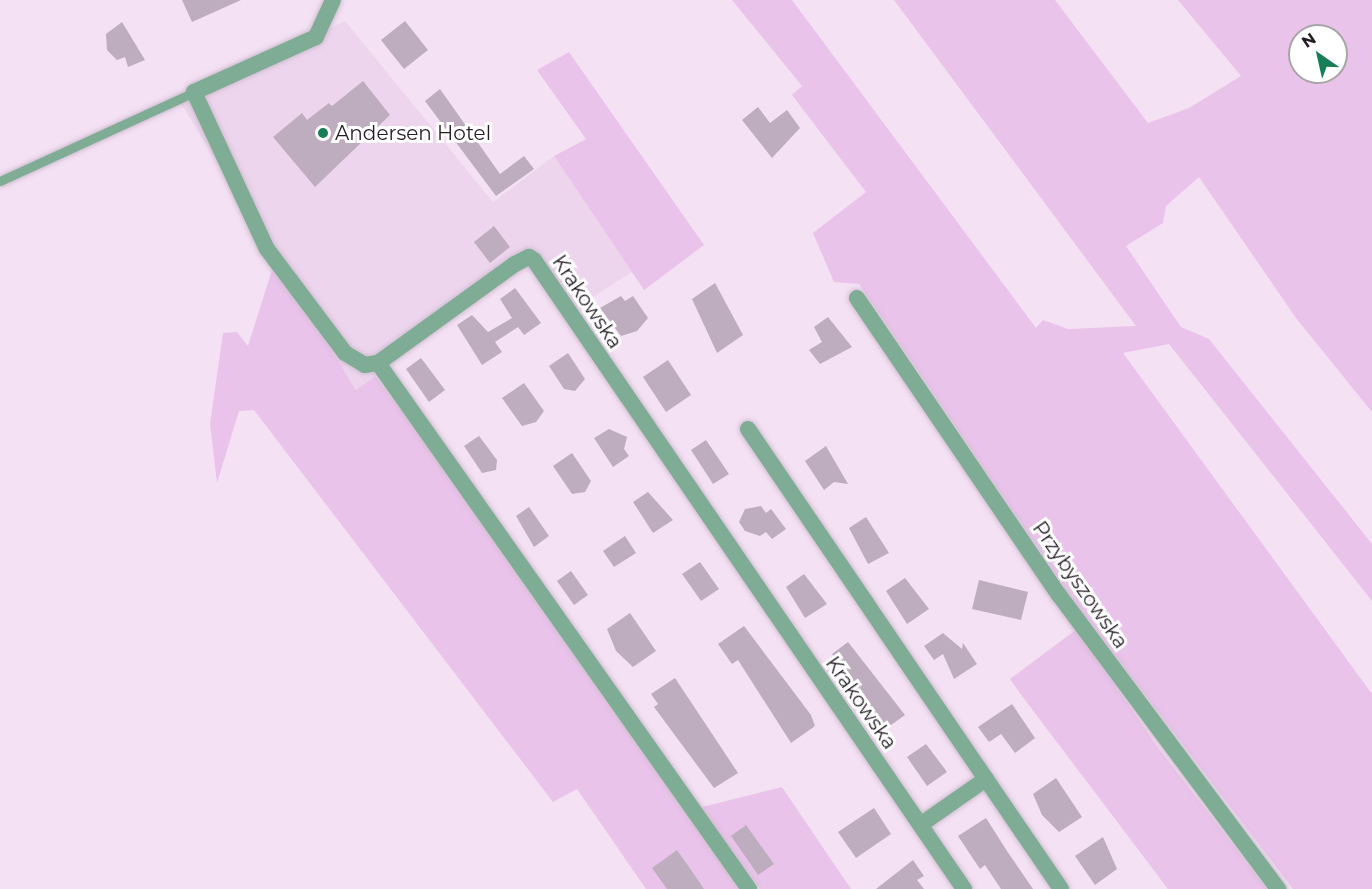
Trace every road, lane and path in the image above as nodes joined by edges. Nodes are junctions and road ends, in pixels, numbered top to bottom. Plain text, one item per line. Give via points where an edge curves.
1 (333, 0) edge
2 (194, 92) junction
3 (0, 181) edge
4 (857, 298) dead end
5 (378, 363) junction
6 (748, 429) dead end
7 (986, 779) junction
8 (920, 825) junction
9 (749, 889) edge
10 (964, 889) edge
11 (1061, 889) edge
12 (1278, 889) edge

1 - 2 street via 316,37
2 - 3 lane
2 - 5 street via 264,244 352,362
4 - 12 street, Przybyszowska via 1059,595
5 - 8 street, Krakowska via 515,264 528,257 534,260
5 - 9 street
6 - 7 street
7 - 8 street
7 - 11 street
8 - 10 street, Krakowska

